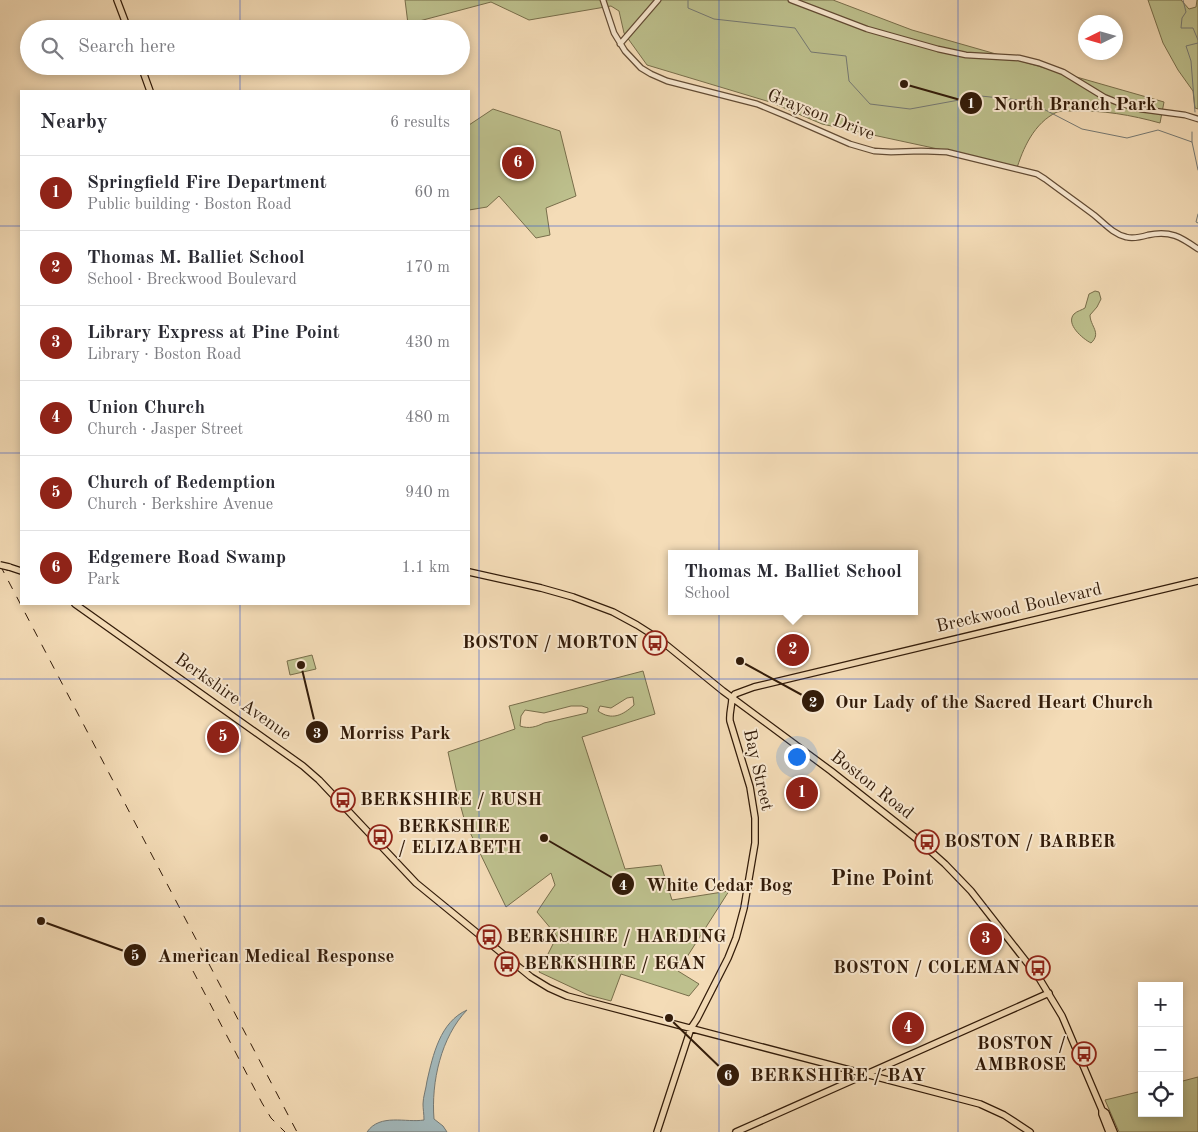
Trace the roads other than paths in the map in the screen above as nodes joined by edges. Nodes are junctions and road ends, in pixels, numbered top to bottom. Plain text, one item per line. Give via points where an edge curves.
1 (117, 0) edge
2 (603, 0) edge
3 (658, 0) edge
4 (791, 0) edge
5 (125, 20) edge
6 (620, 44) junction
7 (144, 75) edge
8 (150, 90) edge
9 (1198, 118) edge
10 (1198, 249) edge
11 (0, 565) edge
12 (20, 570) edge
13 (470, 572) edge
14 (1198, 581) edge
15 (76, 605) edge
16 (732, 698) junction
17 (1049, 993) junction
18 (691, 1028) junction
19 (868, 1074) junction
20 (1102, 1110) junction
21 (657, 1132) edge
22 (736, 1132) edge
23 (1030, 1132) edge
24 (1109, 1132) edge
25 (1114, 1132) edge

1 - 5 main road
2 - 6 street, Grayson Drive
3 - 6 street
4 - 9 street via 867,29 938,49 1039,63 1063,72 1119,103
6 - 10 street, Grayson Drive via 641,68 667,81 757,104 868,150 947,152 1036,174 1121,235 1134,238 1170,234
7 - 8 main road
11 - 12 main road, bridge
13 - 16 main road, Boston Road via 578,598 616,614 658,639
14 - 16 main road, Breckwood Boulevard via 754,687
15 - 18 main road, Berkshire Avenue via 303,766 416,883 540,983 567,996
16 - 17 main road, Boston Road via 831,771 945,864 980,902
16 - 18 main road, Bay Street via 730,717 752,796 754,843 736,938
17 - 19 main road
17 - 20 main road, Boston Road via 1066,1024
18 - 19 main road, Berkshire Avenue
18 - 21 main road, Bay Street
19 - 22 main road
19 - 23 main road, Berkshire Avenue via 980,1104
20 - 24 main road, Boston Road
20 - 25 main road, Boston Road

